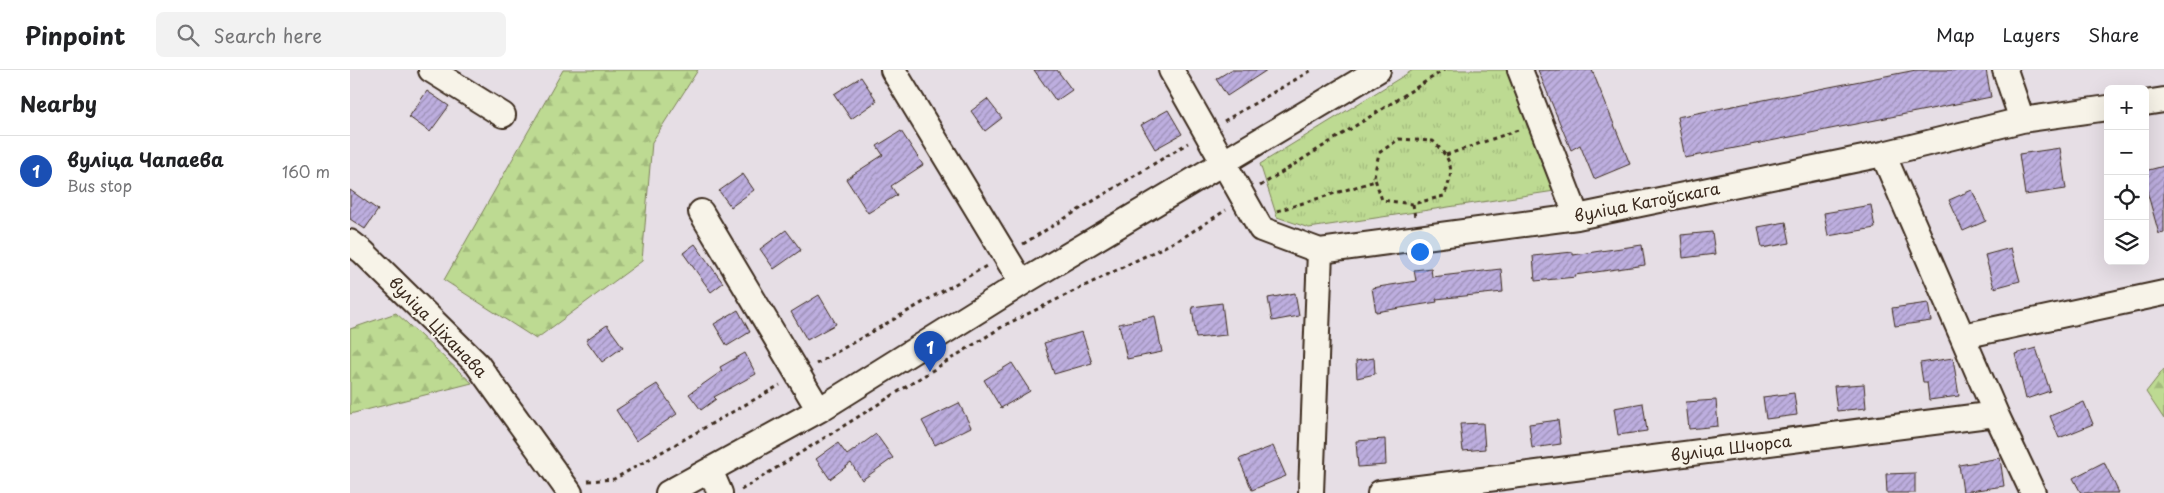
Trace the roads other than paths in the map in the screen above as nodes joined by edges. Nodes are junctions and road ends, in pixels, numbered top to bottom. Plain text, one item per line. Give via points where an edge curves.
1 (431, 70) edge
2 (893, 70) edge
3 (1171, 70) edge
4 (1378, 70) edge
5 (1520, 70) edge
6 (2005, 70) edge
7 (2164, 100) edge
8 (2149, 102) edge
9 (2104, 109) edge
10 (503, 115) dead end
11 (2022, 120) junction
12 (1883, 154) junction
13 (1224, 161) junction
14 (701, 212) dead end
15 (1577, 217) junction
16 (350, 242) edge
17 (1320, 251) junction
18 (1022, 283) junction
19 (2164, 294) edge
20 (1963, 336) junction
21 (819, 410) junction
22 (1996, 414) junction
23 (710, 470) junction
24 (567, 488) edge
25 (668, 493) edge
26 (720, 493) edge
27 (1311, 493) edge
28 (1380, 493) edge
29 (2033, 493) edge

1 - 10 street
2 - 18 street
3 - 13 street, вуліца Катоўскага
4 - 13 street
5 - 15 street
6 - 11 street
7 - 8 street
9 - 11 street, вуліца Катоўскага
11 - 12 street, вуліца Катоўскага
12 - 15 street, вуліца Катоўскага
12 - 20 street
13 - 17 street, вуліца Катоўскага via 1261,228
13 - 18 street
14 - 21 street
15 - 17 street, вуліца Катоўскага
16 - 24 street, вуліца Ціханава via 477,364
17 - 27 street
18 - 21 street
19 - 20 street
20 - 22 street
21 - 23 street
22 - 28 street, вуліца Шчорса
22 - 29 street
23 - 25 street
23 - 26 street

